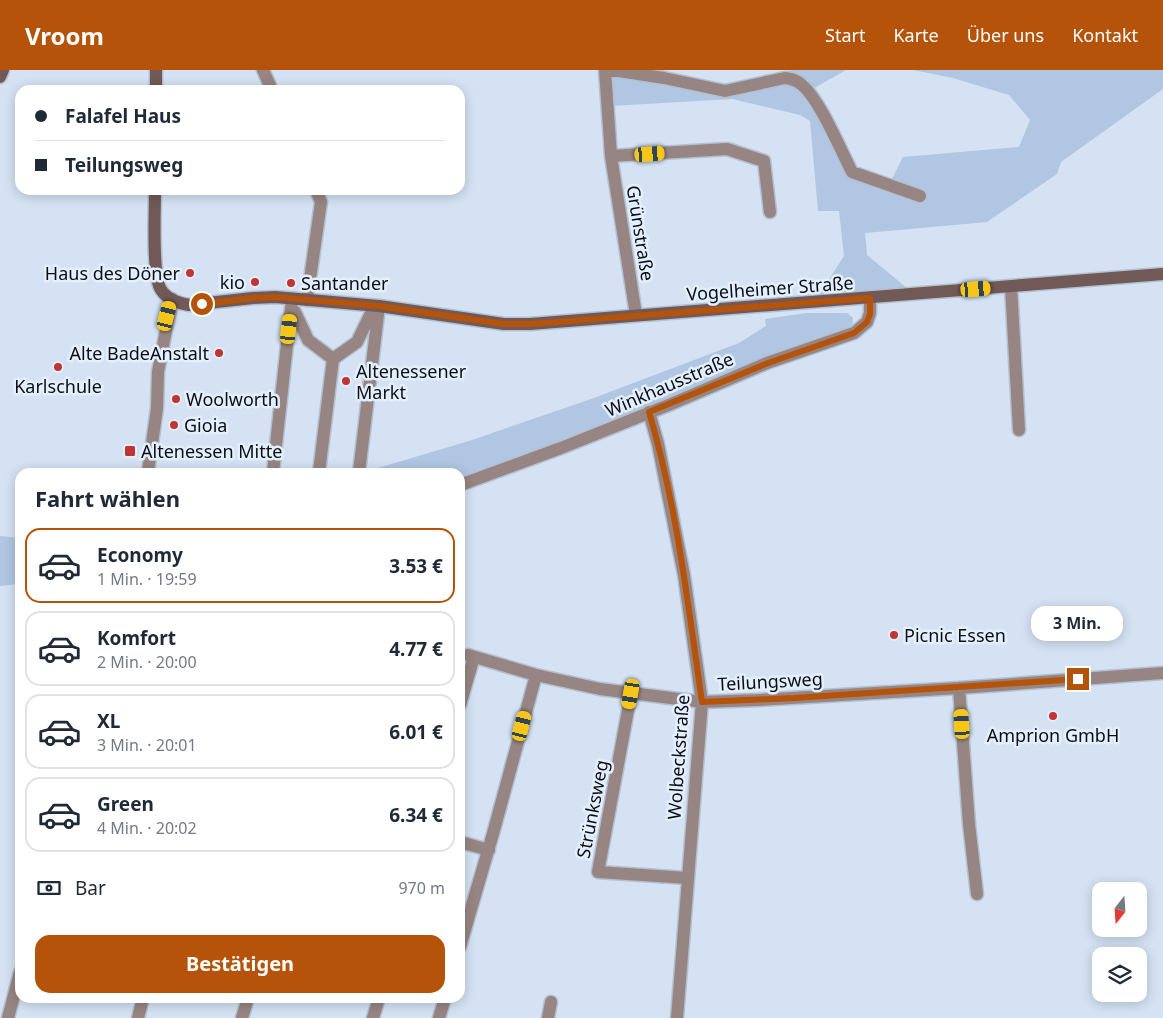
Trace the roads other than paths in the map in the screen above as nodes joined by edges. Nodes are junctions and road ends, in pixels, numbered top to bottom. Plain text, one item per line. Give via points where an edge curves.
1 (2, 70) edge
2 (156, 70) edge
3 (263, 70) edge
4 (605, 71) edge
5 (0, 76) edge
6 (156, 85) edge
7 (270, 85) edge
8 (611, 156) junction
9 (155, 195) edge
10 (318, 195) edge
11 (920, 196) dead end
12 (770, 212) dead end
13 (1163, 274) edge
14 (1011, 286) junction
15 (870, 298) junction
16 (172, 299) junction
17 (292, 299) junction
18 (307, 300) junction
19 (375, 310) junction
20 (295, 312) dead end
21 (636, 316) junction
22 (333, 359) junction
23 (649, 412) junction
24 (1019, 430) dead end
25 (149, 468) edge
26 (273, 468) edge
27 (319, 468) edge
28 (359, 468) edge
29 (465, 483) edge
30 (1163, 673) edge
31 (536, 675) junction
32 (465, 683) edge
33 (959, 688) junction
34 (631, 694) junction
35 (702, 702) junction
36 (465, 843) edge
37 (489, 850) junction
38 (687, 878) junction
39 (976, 894) dead end
40 (465, 930) edge
41 (15, 991) edge
42 (552, 1002) dead end
43 (142, 1003) edge
44 (246, 1003) edge
45 (378, 1003) edge
46 (444, 1003) edge
47 (8, 1018) edge
48 (138, 1018) edge
49 (242, 1018) edge
50 (373, 1018) edge
51 (439, 1018) edge
52 (548, 1018) edge
53 (677, 1018) edge

1 - 5 main road
2 - 6 main road
3 - 7 street
4 - 8 street, Grünstraße
4 - 11 street via 664,78 724,91 785,78 795,80 809,91 852,172
8 - 12 street via 727,148 764,161
8 - 21 street, Grünstraße
9 - 16 main road via 156,269 161,290
10 - 18 street via 321,202
13 - 14 main road, Vogelheimer Straße
14 - 15 main road, Vogelheimer Straße
14 - 24 street
15 - 21 main road, Vogelheimer Straße
15 - 23 street, Winkhausstraße via 867,322 854,333 768,363
16 - 17 main road, Vogelheimer Straße via 189,305 262,297
16 - 25 street via 158,372 157,408
17 - 18 main road, Vogelheimer Straße
17 - 26 street
18 - 19 main road, Vogelheimer Straße
19 - 21 main road, Vogelheimer Straße via 504,324
19 - 22 street via 357,342
19 - 28 street
20 - 22 street via 308,340
22 - 27 street
23 - 29 street, Winkhausstraße
23 - 35 street, Wolbeckstraße via 684,575
30 - 33 street, Teilungsweg
31 - 32 street, Teilungsweg via 471,656
31 - 34 street, Teilungsweg
31 - 37 street
33 - 35 street, Teilungsweg
33 - 39 street
34 - 35 street, Teilungsweg
34 - 38 street, Strünksweg via 598,872
35 - 38 street, Wolbeckstraße
36 - 37 street
37 - 40 street
38 - 53 street, Wolbeckstraße
41 - 47 street
42 - 52 street
43 - 48 street
44 - 49 street
45 - 50 street
46 - 51 street

